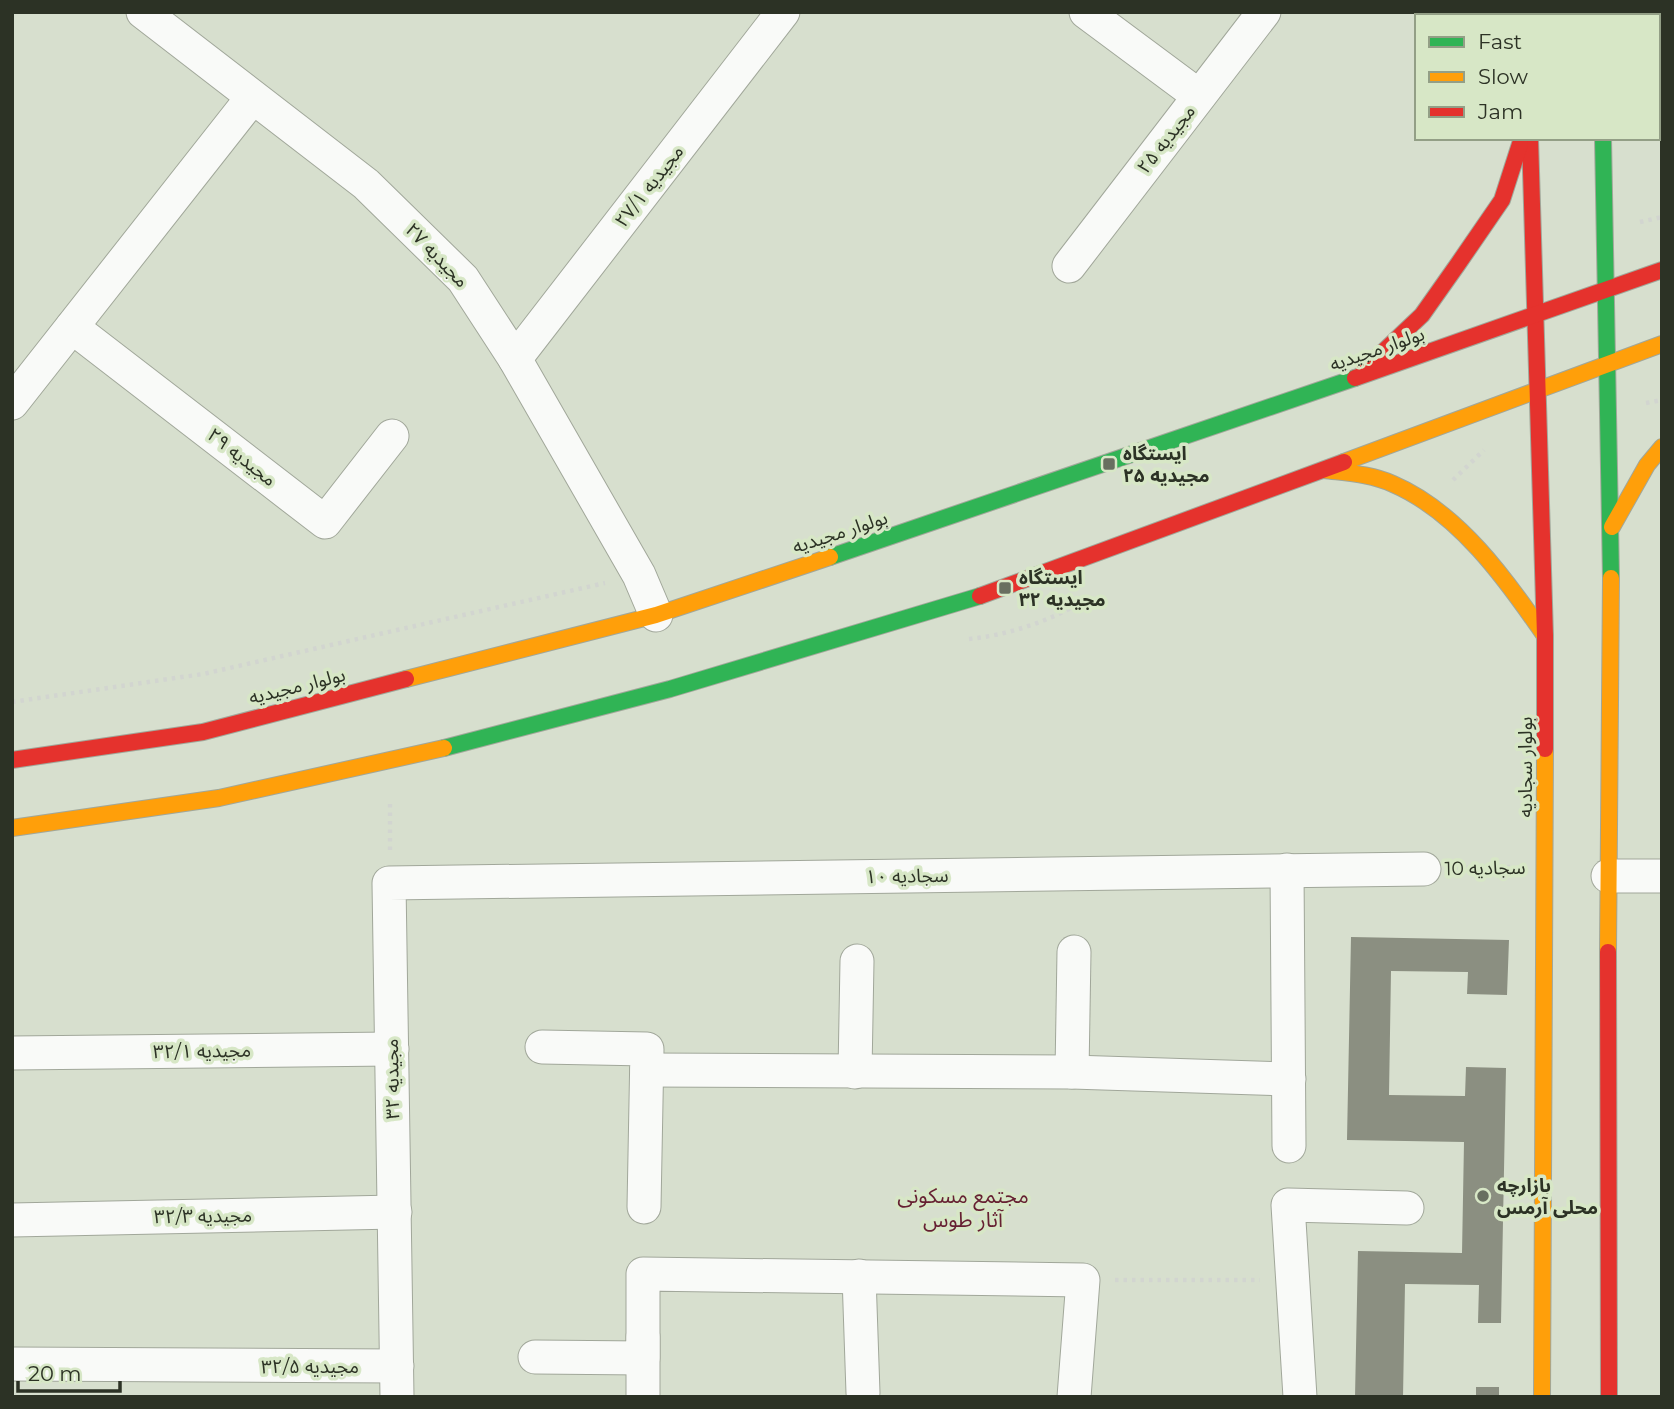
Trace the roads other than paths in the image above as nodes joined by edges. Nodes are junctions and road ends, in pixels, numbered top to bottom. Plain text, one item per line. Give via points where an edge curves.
1 (143, 12) edge
2 (783, 12) edge
3 (1086, 12) edge
4 (1264, 12) edge
5 (1199, 96) junction
6 (252, 98) junction
7 (1521, 140) edge
8 (1530, 140) edge
9 (1603, 140) edge
10 (1069, 266) dead end
11 (1662, 270) edge
12 (1606, 290) junction
13 (1535, 315) junction
14 (72, 327) junction
15 (1662, 344) edge
16 (516, 359) junction
17 (1607, 364) junction
18 (1354, 379) junction
19 (1538, 388) junction
20 (12, 403) edge
21 (392, 436) dead end
22 (1662, 447) edge
23 (1317, 470) junction
24 (1611, 529) junction
25 (656, 615) junction
26 (1545, 636) junction
27 (12, 760) edge
28 (12, 828) edge
29 (1424, 869) road end
30 (1287, 870) junction
31 (1608, 876) junction
32 (1662, 876) edge
33 (389, 883) joint
34 (1074, 952) dead end
35 (857, 961) dead end
36 (542, 1047) dead end
37 (392, 1049) junction
38 (12, 1053) edge
39 (647, 1070) junction
40 (855, 1072) junction
41 (1072, 1072) junction
42 (1289, 1079) junction
43 (1289, 1146) dead end
44 (644, 1207) dead end
45 (1407, 1208) dead end
46 (395, 1212) junction
47 (12, 1220) edge
48 (859, 1276) junction
49 (644, 1317) junction
50 (535, 1356) dead end
51 (12, 1364) edge
52 (397, 1381) edge
53 (863, 1393) dead end
54 (643, 1397) edge
55 (1074, 1397) edge
56 (1300, 1397) edge
57 (1542, 1397) edge
58 (1609, 1397) edge

1 - 6 street, مجیدیه ۲۷
2 - 16 street, مجیدیه ۲۷/۱
3 - 5 street
4 - 5 street, مجیدیه ۲۵
5 - 10 street, مجیدیه ۲۵
6 - 14 street
6 - 16 street, مجیدیه ۲۷ via 366,184 453,269
7 - 18 main road via 1502,200 1458,264 1422,315
8 - 13 main road, بولوار سجادیه
9 - 12 main road
11 - 12 main road, بولوار مجیدیه
12 - 13 main road, بولوار مجیدیه
12 - 17 main road
13 - 18 main road, بولوار مجیدیه
13 - 19 main road, بولوار سجادیه
14 - 20 street
14 - 21 street, مجیدیه ۲۹ via 326,522
15 - 17 main road
16 - 25 street, مجیدیه ۲۷ via 639,575
17 - 19 main road
17 - 24 main road
18 - 25 main road, بولوار مجیدیه
19 - 23 main road
19 - 26 main road, بولوار سجادیه
22 - 24 main road
23 - 26 main road via 1370,475 1430,503 1514,588
23 - 28 main road via 1004,588 670,689 391,762 219,798
24 - 31 main road
25 - 27 main road, بولوار مجیدیه via 203,732
26 - 57 main road, بولوار سجادیه
29 - 30 street, سجادیه ۱۰
30 - 33 street, سجادیه ۱۰
30 - 42 street
31 - 32 street
31 - 58 main road
33 - 37 street, مجیدیه ۳۲
34 - 41 street
35 - 40 street
36 - 39 street via 647,1049
37 - 38 street, مجیدیه ۳۲/۱
37 - 46 street, مجیدیه ۳۲
39 - 40 street
39 - 44 street
40 - 41 street
41 - 42 street
42 - 43 street
45 - 56 street via 1288,1205
46 - 47 street, مجیدیه ۳۲/۳
46 - 52 street, مجیدیه ۳۲
48 - 49 street via 643,1273
48 - 53 street
48 - 55 street via 1083,1280
49 - 50 street via 643,1358
49 - 54 street
51 - 52 street, مجیدیه ۳۲/۵

